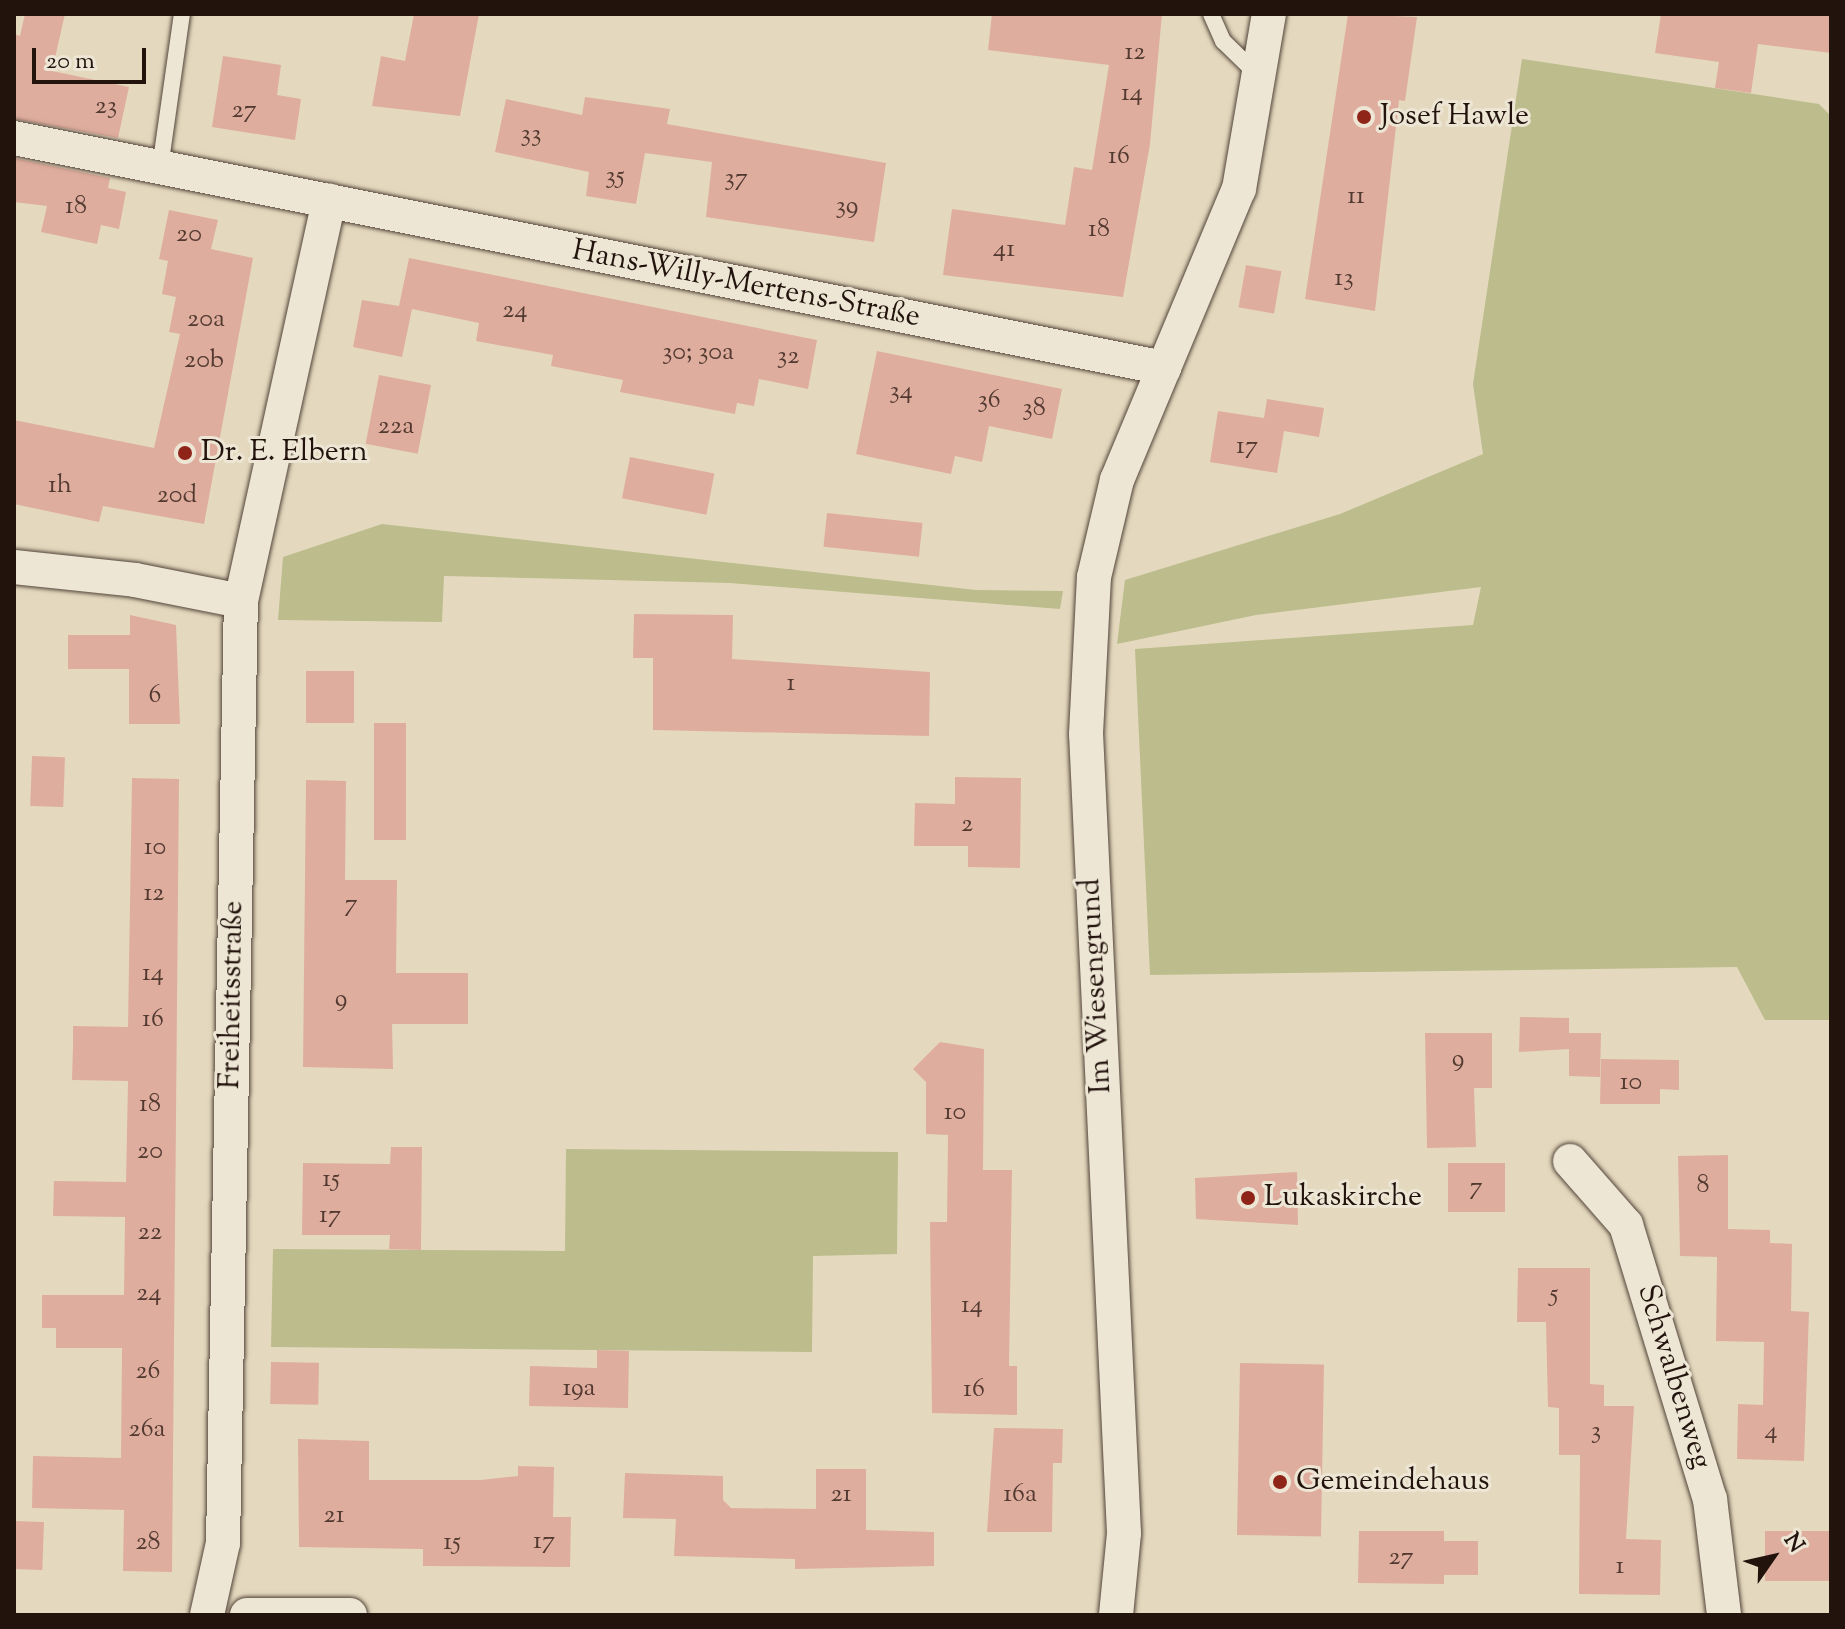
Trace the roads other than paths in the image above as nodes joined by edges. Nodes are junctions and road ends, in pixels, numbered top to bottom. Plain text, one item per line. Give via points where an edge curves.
1 (182, 14) edge
2 (1211, 14) edge
3 (1269, 14) edge
4 (1260, 78) junction
5 (14, 138) edge
6 (160, 168) junction
7 (329, 201) junction
8 (1164, 368) junction
9 (14, 567) edge
10 (241, 601) junction
11 (1570, 1161) dead end
12 (207, 1615) edge
13 (247, 1615) edge
14 (350, 1615) edge
15 (1116, 1615) edge
16 (1724, 1615) edge

1 - 6 lane
2 - 4 lane via 1223,41
3 - 4 street, Im Wiesengrund
4 - 8 street, Im Wiesengrund via 1239,189
5 - 6 street, Hans-Willy-Mertens-Straße
6 - 7 street, Hans-Willy-Mertens-Straße
7 - 8 street, Hans-Willy-Mertens-Straße
7 - 10 street
8 - 15 street, Im Wiesengrund via 1117,480 1094,577 1088,655 1124,1533
9 - 10 street via 135,580
10 - 12 street, Freiheitsstraße via 223,1543
11 - 16 street, Schwalbenweg via 1626,1225 1710,1499 1722,1547
13 - 14 street

